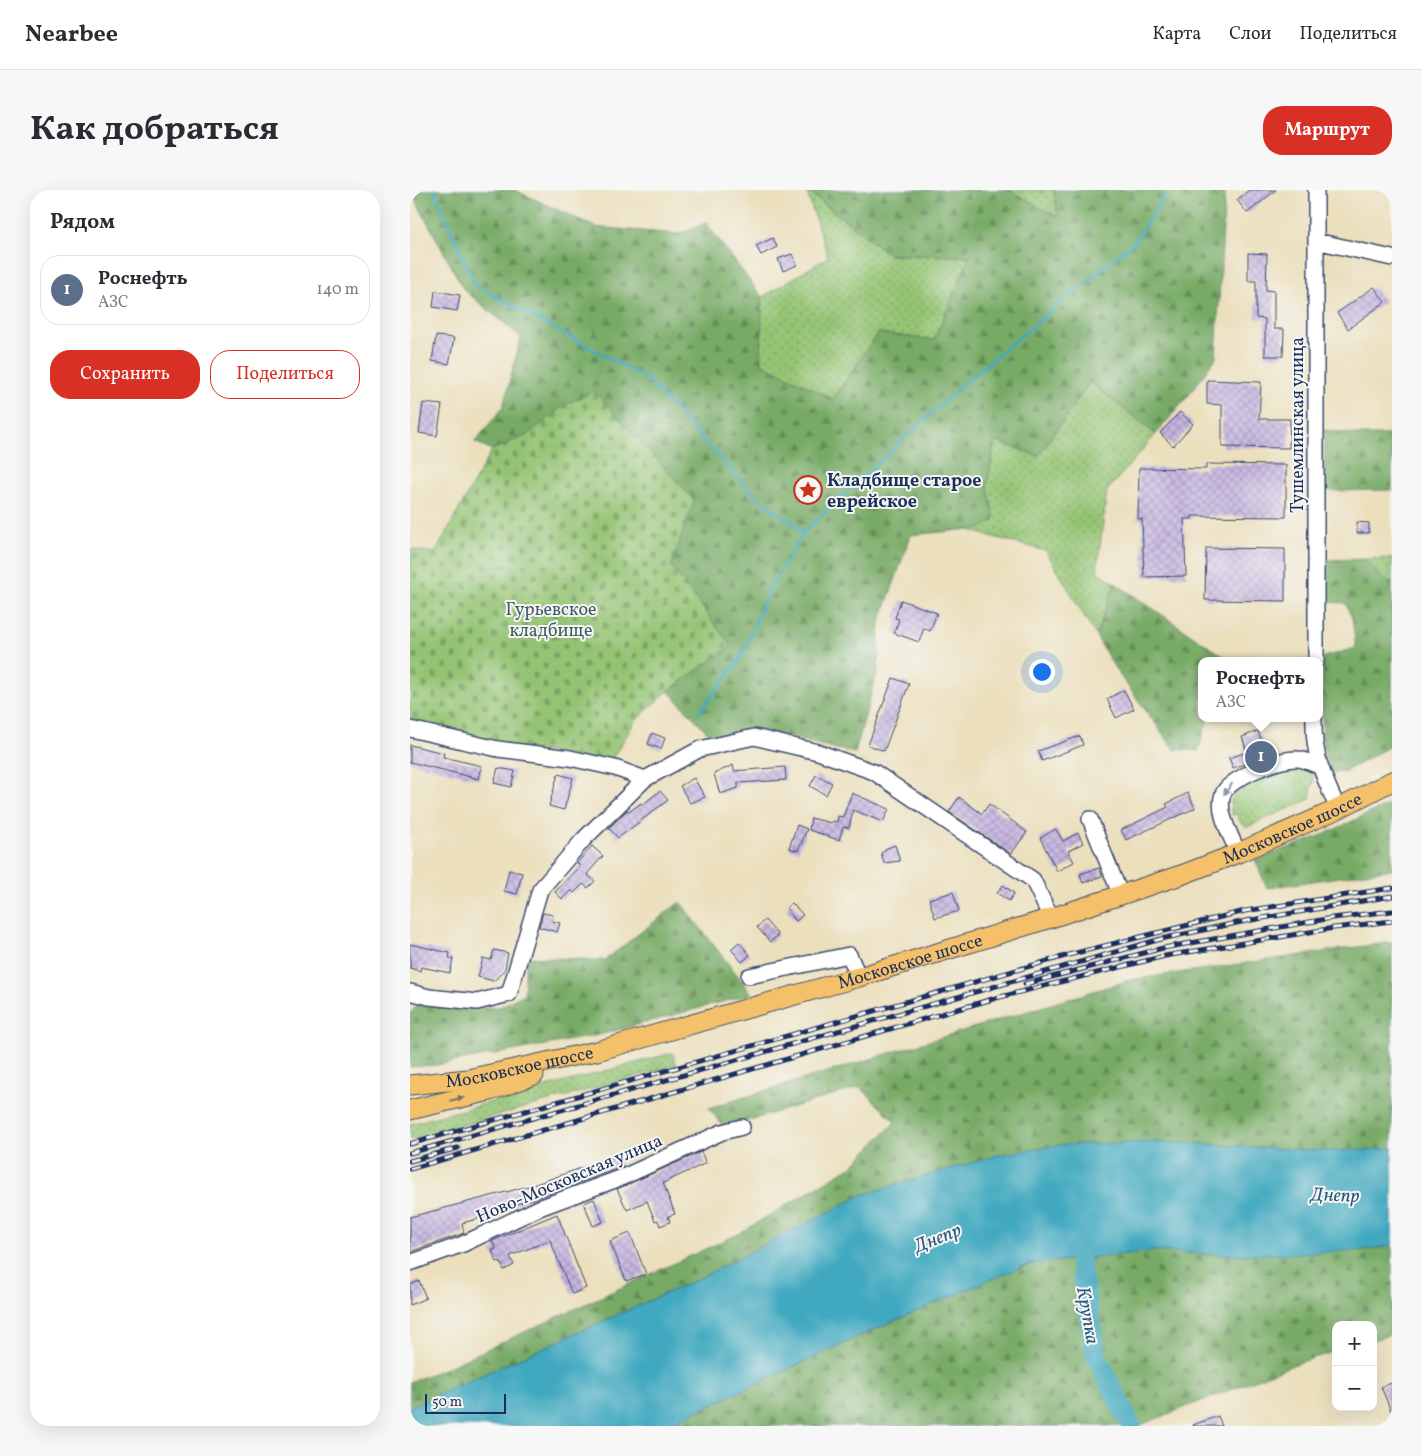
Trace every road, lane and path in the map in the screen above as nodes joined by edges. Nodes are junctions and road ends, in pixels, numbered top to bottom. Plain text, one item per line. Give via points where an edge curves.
1 (1316, 190) edge
2 (1316, 241) junction
3 (1392, 258) edge
4 (1316, 657) edge
5 (1314, 722) edge
6 (410, 729) edge
7 (1319, 766) junction
8 (645, 779) junction
9 (1392, 781) edge
10 (1338, 809) junction
11 (1090, 818) dead end
12 (1238, 853) junction
13 (1121, 896) junction
14 (1051, 918) junction
15 (749, 976) dead end
16 (859, 977) junction
17 (410, 992) edge
18 (597, 1051) junction
19 (410, 1081) edge
20 (441, 1081) junction
21 (410, 1085) edge
22 (410, 1110) edge
23 (742, 1127) dead end
24 (410, 1263) edge

1 - 2 street, Тушемлинская улица
2 - 3 street
2 - 4 street, Тушемлинская улица
5 - 7 street
6 - 8 street via 498,749 570,758 615,768
7 - 10 street
7 -> 12 street via 1298,758 1229,785 1221,805
8 - 14 street via 700,750 754,737 818,752 874,772 1033,880
8 - 17 street via 583,840 540,890 509,994 477,1002
9 - 10 main road, Московское шоссе
10 - 12 main road, Московское шоссе
11 - 13 street
12 - 13 main road, Московское шоссе
13 - 14 main road, Московское шоссе
14 - 16 main road, Московское шоссе
15 - 16 street via 849,955
16 - 18 main road, Московское шоссе
18 - 20 main road, Московское шоссе via 468,1079
22 -> 18 main road via 490,1090
19 - 20 main road
20 - 21 main road, Московское шоссе
23 - 24 street, Ново-Московская улица via 722,1132 623,1178 540,1208 463,1244

